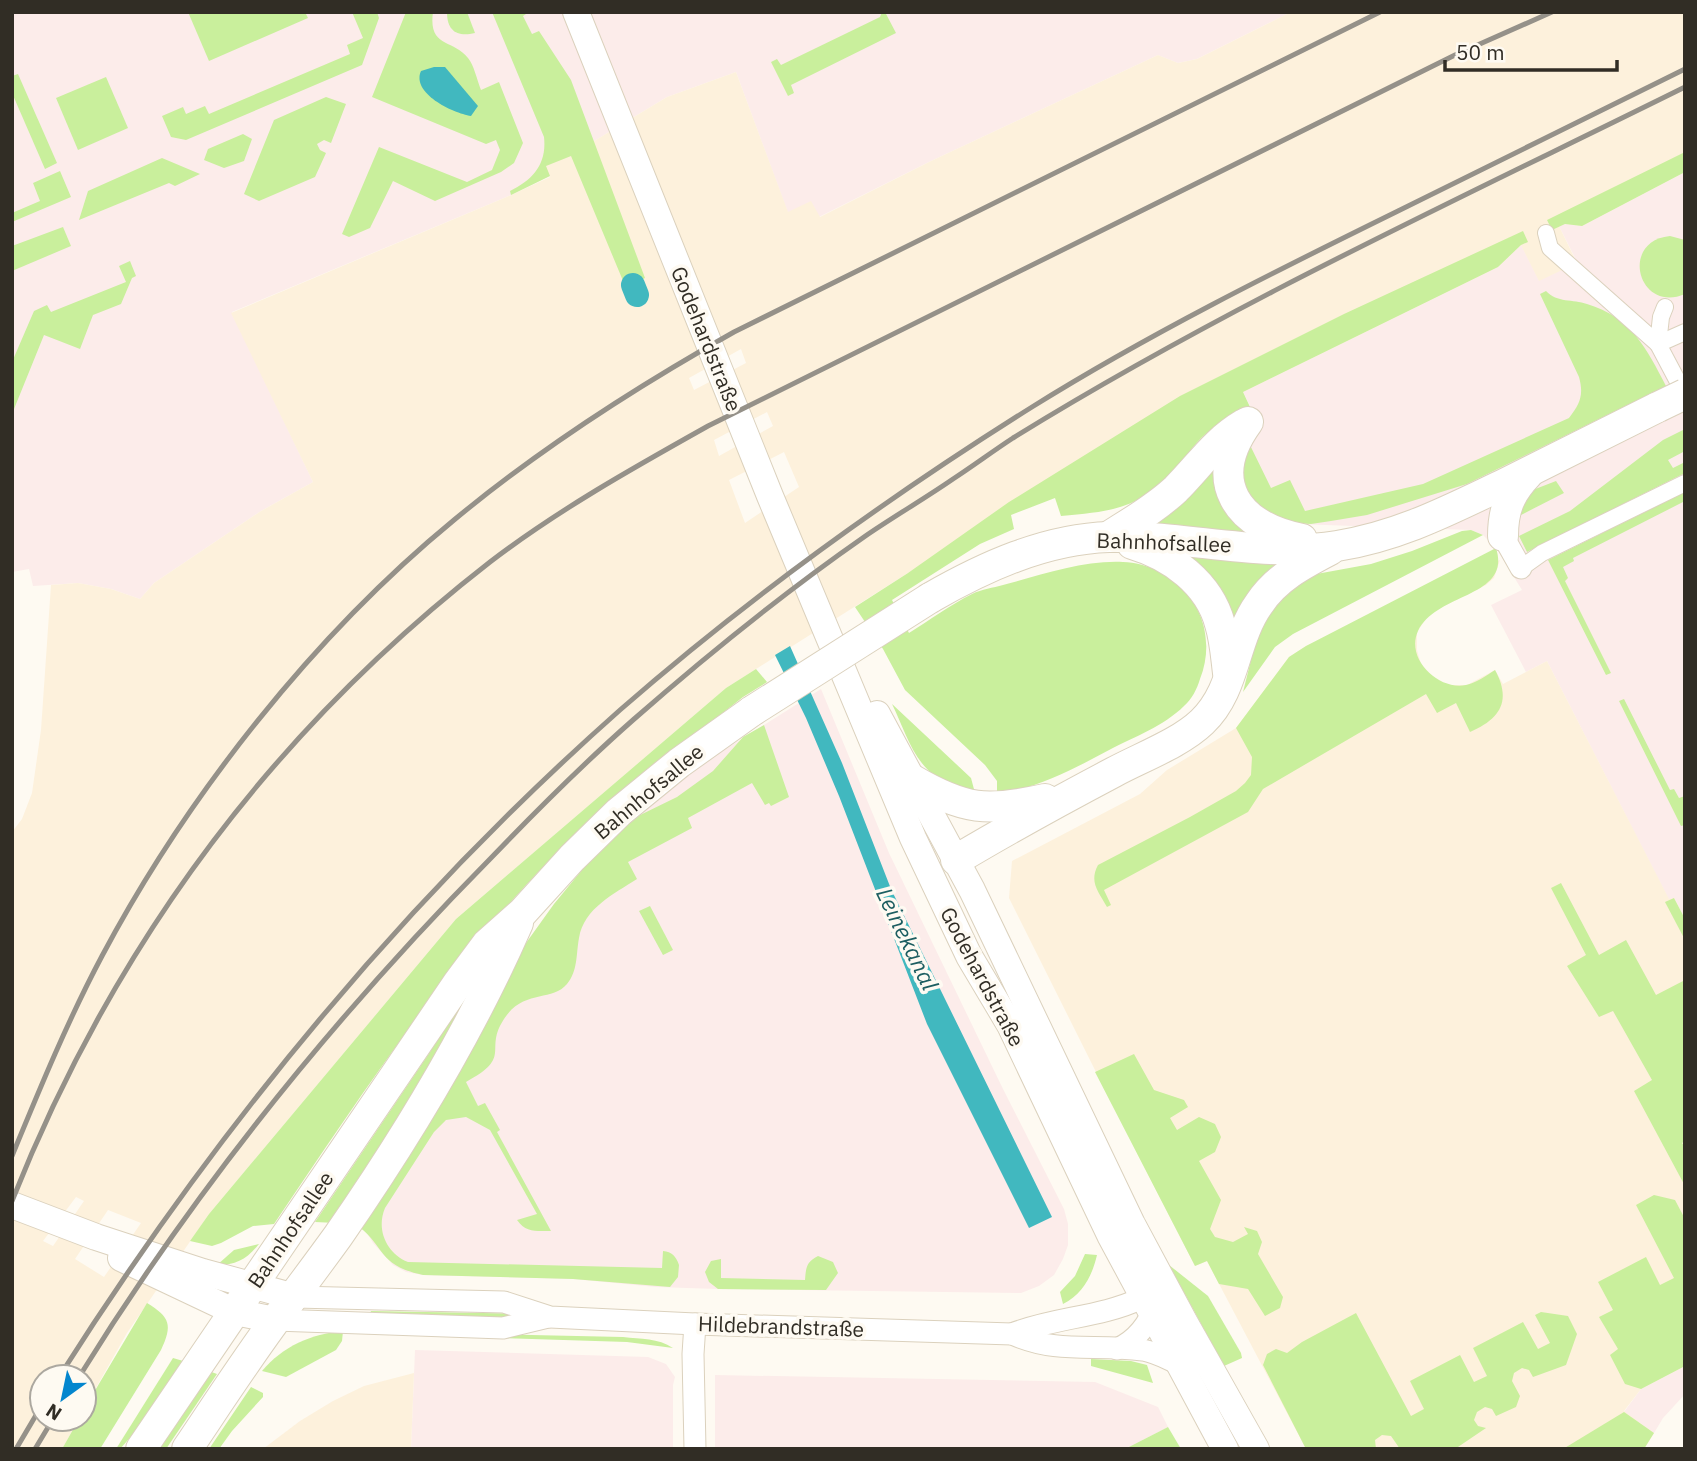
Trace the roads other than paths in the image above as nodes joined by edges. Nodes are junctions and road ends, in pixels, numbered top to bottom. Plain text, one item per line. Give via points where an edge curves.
1 (574, 12) edge
2 (1546, 233) dead end
3 (1665, 307) dead end
4 (1685, 332) edge
5 (1658, 344) junction
6 (1676, 399) edge
7 (1531, 471) junction
8 (1685, 482) edge
9 (1441, 515) junction
10 (1503, 536) junction
11 (1108, 537) junction
12 (1336, 546) junction
13 (1521, 568) joint
14 (827, 632) junction
15 (1229, 677) junction
16 (913, 780) junction
17 (1076, 792) junction
18 (956, 860) junction
19 (930, 875) junction
20 (522, 913) junction
21 (12, 1205) edge
22 (96, 1237) junction
23 (1154, 1266) junction
24 (255, 1284) junction
25 (295, 1297) junction
26 (1150, 1305) junction
27 (234, 1312) junction
28 (550, 1317) junction
29 (275, 1321) junction
30 (695, 1324) junction
31 (1185, 1324) junction
32 (1012, 1334) junction
33 (1117, 1349) junction
34 (1179, 1364) junction
35 (141, 1449) edge
36 (187, 1449) edge
37 (695, 1449) edge
38 (1225, 1449) edge
39 (1256, 1449) edge

1 - 14 street, Godehardstraße
2 - 5 street via 1550,248
3 - 5 street
4 - 5 street
5 - 6 street
6 - 7 main road, Bahnhofsallee
7 - 9 main road, Bahnhofsallee
7 - 10 main road via 1507,502
8 - 13 street via 1542,553
9 - 10 main road via 1482,519
9 - 12 main road, Bahnhofsallee via 1390,535
10 - 13 street
11 - 12 main road, Bahnhofsallee via 1276,549
11 - 12 main road via 1161,502 1218,442 1248,422 1237,439 1229,471 1240,508 1273,531
11 - 15 main road via 1156,553 1198,583 1218,618
11 - 20 main road, Bahnhofsallee, bridge via 1040,549 966,578 752,711 619,812
12 - 15 main road via 1285,576 1263,597
14 - 16 street, Godehardstraße via 850,664
14 - 19 street, Godehardstraße
15 - 17 main road via 1217,705 1191,732
16 - 17 main road via 971,807 1017,805
16 - 18 street, Godehardstraße
17 - 18 main road
18 - 19 street
18 - 23 street, Godehardstraße
19 - 26 street, Godehardstraße
20 - 24 main road, Bahnhofsallee via 487,944 458,983
20 - 25 main road, Bahnhofsallee via 449,1059
21 - 22 street
22 - 24 street
22 - 27 street, Hildebrandstraße via 114,1255
23 - 26 street, Godehardstraße
23 - 31 street, Godehardstraße
24 - 25 street
24 - 27 main road, Bahnhofsallee
25 - 28 street, Hildebrandstraße via 504,1302
25 - 29 main road, Bahnhofsallee
26 - 31 street
26 - 32 street, Hildebrandstraße via 1125,1306
26 - 33 street via 1130,1343
26 - 34 street, Godehardstraße
27 - 29 street, Hildebrandstraße
27 - 35 main road, Bahnhofsallee
28 - 29 street, Hildebrandstraße via 503,1328
28 - 30 street, Hildebrandstraße
29 - 36 main road, Bahnhofsallee
30 - 32 street, Hildebrandstraße
30 - 37 street
31 - 39 street, Godehardstraße
32 - 33 street, Hildebrandstraße via 1051,1347
33 - 34 street, Hildebrandstraße via 1144,1350
34 - 38 street, Godehardstraße

